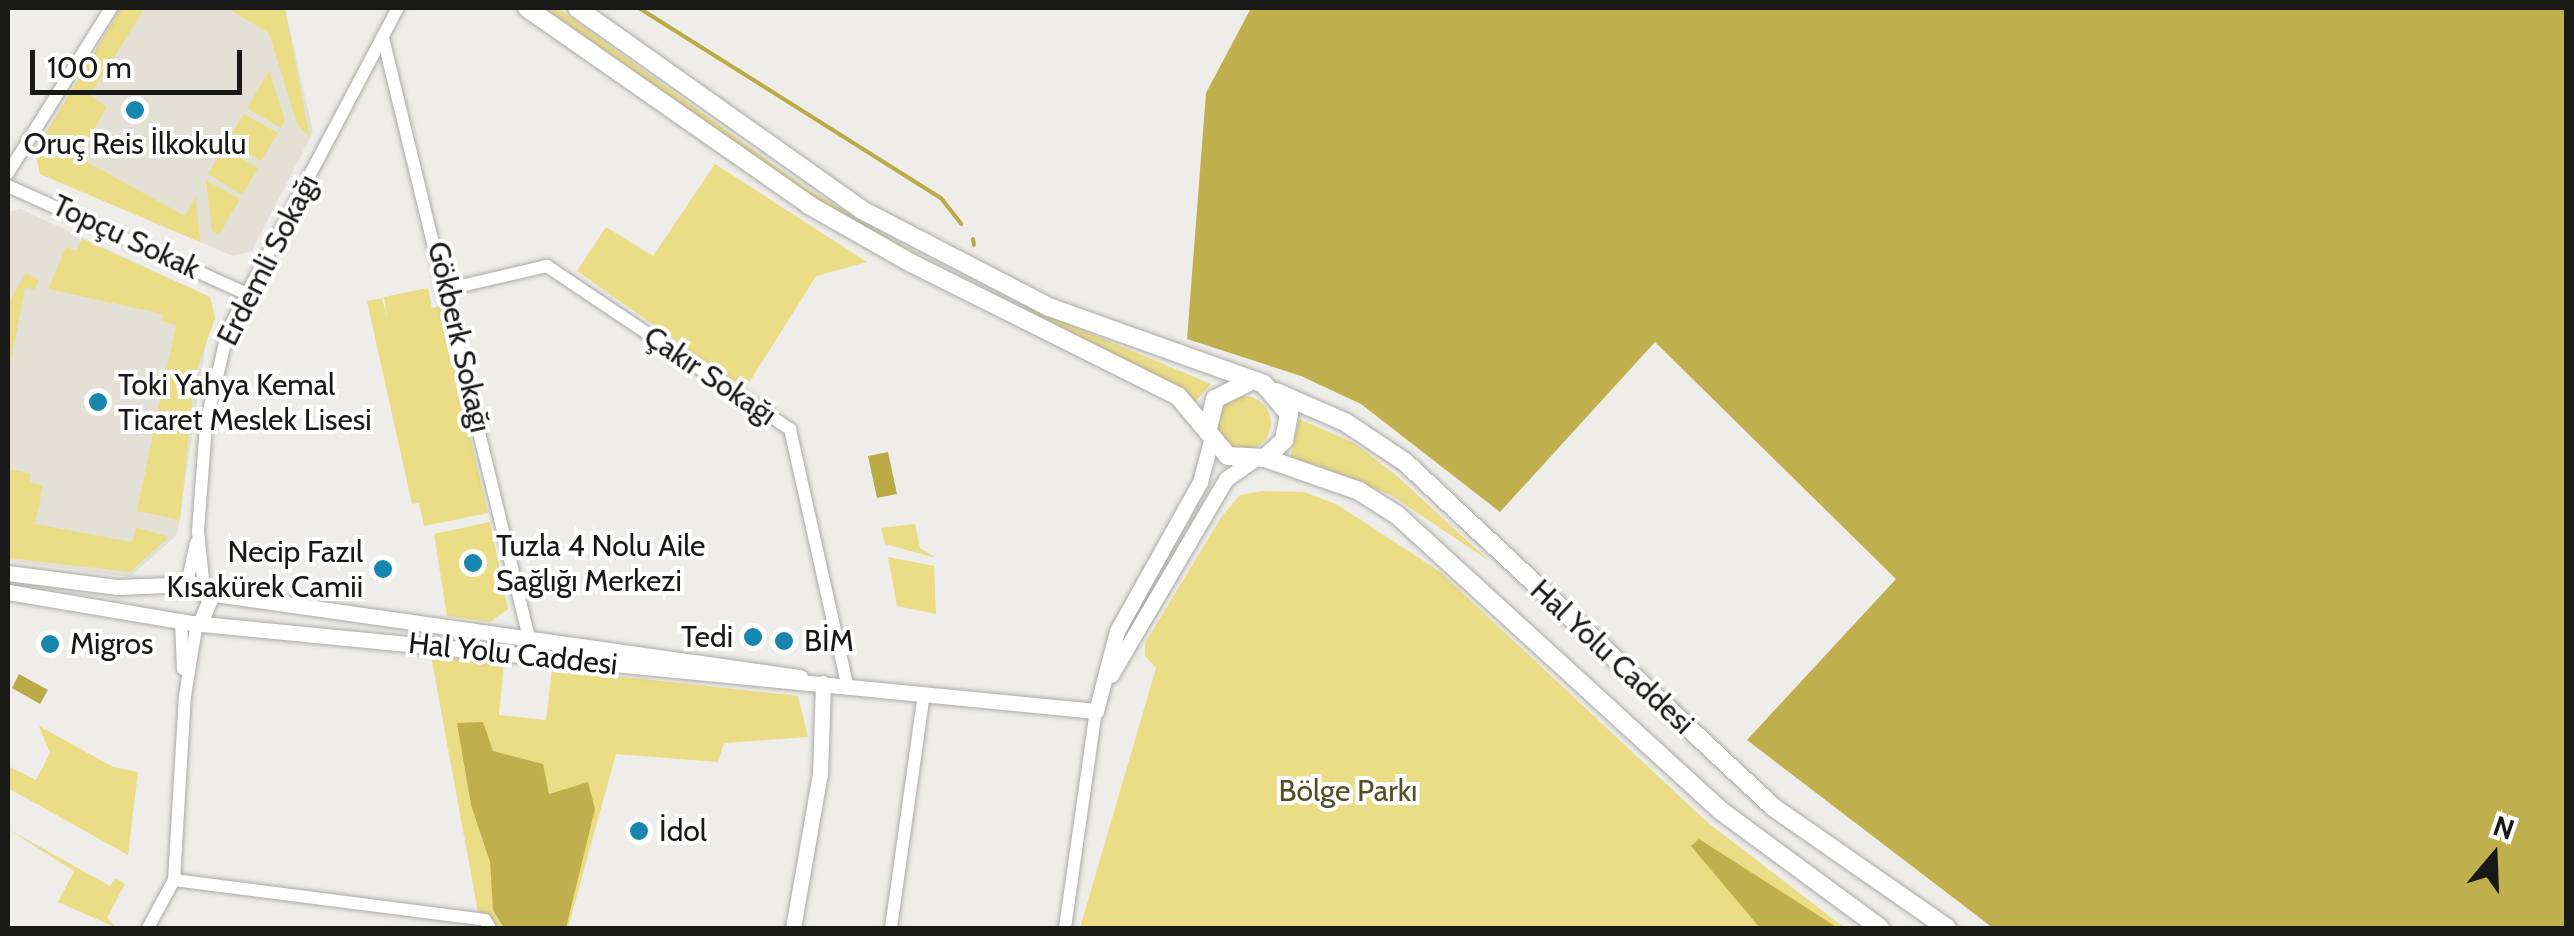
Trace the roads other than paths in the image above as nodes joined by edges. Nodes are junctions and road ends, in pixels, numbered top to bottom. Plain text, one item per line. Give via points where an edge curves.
1 (111, 8) edge
2 (398, 8) edge
3 (527, 8) edge
4 (577, 8) edge
5 (383, 38) junction
6 (8, 173) edge
7 (8, 186) edge
8 (448, 289) junction
9 (245, 293) junction
10 (1250, 381) junction
11 (1276, 392) junction
12 (1210, 431) junction
13 (1259, 460) junction
14 (198, 531) junction
15 (8, 573) edge
16 (184, 586) junction
17 (206, 591) junction
18 (8, 592) edge
19 (189, 619) junction
20 (529, 638) junction
21 (823, 683) junction
22 (847, 686) junction
23 (924, 694) junction
24 (1096, 711) junction
25 (174, 880) junction
26 (148, 928) edge
27 (490, 928) edge
28 (793, 928) edge
29 (891, 928) edge
30 (1066, 928) edge
31 (1880, 928) edge
32 (1947, 928) edge

1 - 6 street
2 - 5 street, Erdemli Sokağı
3 - 12 main road via 810,205 911,263 1150,379
4 - 10 main road via 862,210 1049,307
5 - 8 street, Gökberk Sokağı
5 - 9 street, Erdemli Sokağı
7 - 9 street, Topçu Sokak
8 - 20 street, Gökberk Sokağı
8 - 22 street, Çakır Sokağı via 546,266 790,430
9 - 14 street, Erdemli Sokağı via 212,380
10 - 11 main road
10 - 12 main road via 1215,399
11 - 13 main road via 1289,428
11 - 32 main road, Hal Yolu Caddesi via 1345,422 1406,462 1773,807
12 - 13 main road via 1228,456
12 - 24 street via 1200,482 1117,631
13 - 24 street via 1226,479 1130,636
13 - 31 main road, Hal Yolu Caddesi via 1335,480 1397,515 1720,810
14 - 16 street, Erdemli Sokağı
14 - 17 street, Erdemli Sokağı
15 - 16 street
16 - 17 street, Hal Yolu Caddesi
16 - 19 street via 172,600
17 - 19 street via 210,610
17 - 20 street, Hal Yolu Caddesi
18 - 19 street, Hal Yolu Caddesi
19 - 21 street, Hal Yolu Caddesi
19 - 25 street
20 - 21 street, Hal Yolu Caddesi via 774,670
21 - 22 street, Hal Yolu Caddesi
21 - 28 street via 820,774
22 - 23 street, Hal Yolu Caddesi
23 - 24 street, Hal Yolu Caddesi
23 - 29 street
24 - 30 street
25 - 26 street
25 - 27 street via 485,920

